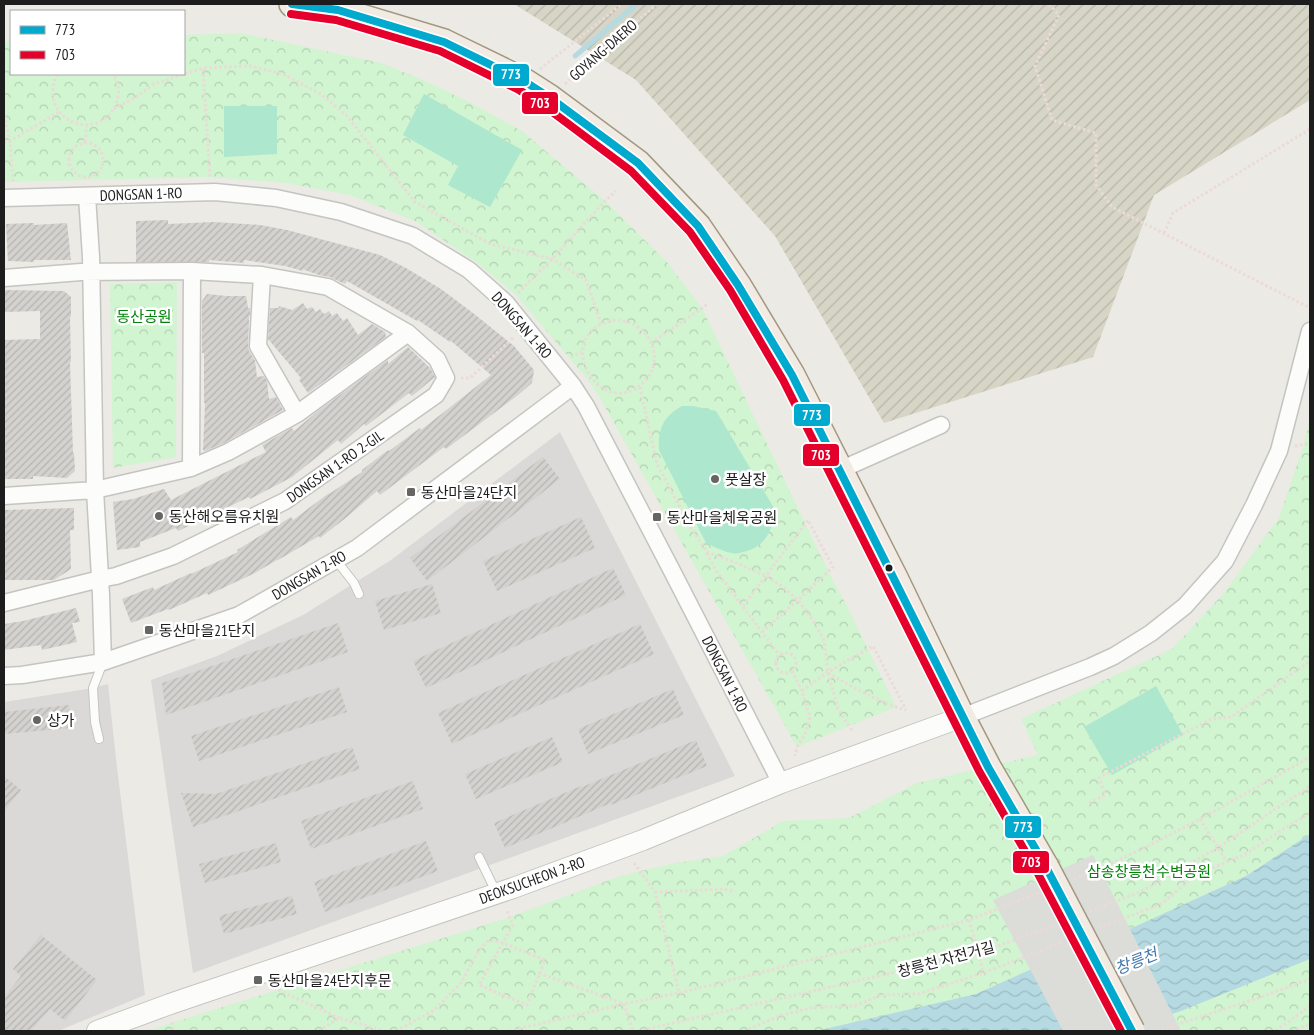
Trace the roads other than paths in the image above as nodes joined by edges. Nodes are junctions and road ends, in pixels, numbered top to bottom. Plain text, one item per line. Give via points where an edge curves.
1 (292, 4) edge
2 (8, 192) edge
3 (86, 196) junction
4 (192, 271) junction
5 (91, 272) junction
6 (262, 275) junction
7 (4, 278) edge
8 (1310, 331) edge
9 (408, 333) junction
10 (573, 386) junction
11 (297, 414) junction
12 (941, 425) dead end
13 (191, 468) junction
14 (840, 470) junction
15 (95, 490) junction
16 (4, 496) edge
17 (336, 560) junction
18 (100, 579) junction
19 (359, 594) dead end
20 (4, 603) edge
21 (103, 662) junction
22 (4, 676) edge
23 (962, 717) junction
24 (99, 739) dead end
25 (781, 783) junction
26 (479, 857) dead end
27 (502, 901) junction
28 (97, 1031) edge
29 (1132, 1031) edge

1 - 14 main road via 338,10 444,42 550,97 638,163 698,226 738,285 792,375
2 - 3 street, DONGSAN 1-RO
3 - 5 street
3 - 10 street, DONGSAN 1-RO via 215,192 276,198 341,212 412,236 469,270 506,303
4 - 5 street
4 - 6 street
4 - 13 street
5 - 7 street
5 - 15 street
6 - 9 street via 328,287
6 - 11 street via 258,346
8 - 23 street via 1279,451 1225,560 1185,606 1114,656
9 - 11 street
9 - 18 street, DONGSAN 1-RO 2-GIL via 437,359 446,378 436,395 285,501 173,556
10 - 17 street, DONGSAN 2-RO
10 - 25 street, DONGSAN 1-RO
11 - 13 street via 228,452
12 - 14 street
13 - 15 street
14 - 23 main road
15 - 16 street
15 - 18 street
17 - 19 lane
17 - 21 street, DONGSAN 2-RO via 239,615
18 - 20 street, DONGSAN 1-RO 2-GIL
18 - 21 street
21 - 22 street, DONGSAN 2-RO
21 - 24 lane via 93,688
23 - 25 street, DEOKSUCHEON 2-RO
23 - 29 main road, bridge
25 - 27 street, DEOKSUCHEON 2-RO
26 - 27 lane
27 - 28 street, DEOKSUCHEON 2-RO via 170,1004

